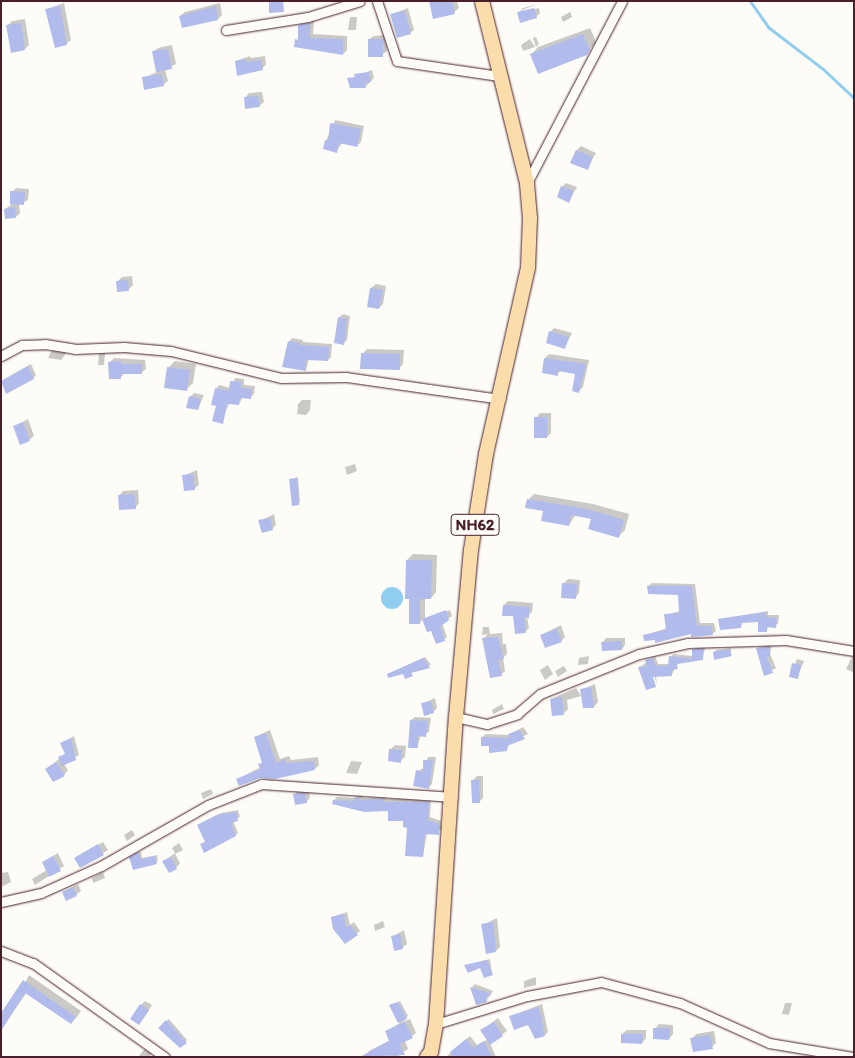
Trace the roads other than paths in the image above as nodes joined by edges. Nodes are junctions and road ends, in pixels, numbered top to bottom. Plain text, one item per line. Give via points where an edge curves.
1 (360, 1) edge
2 (377, 1) edge
3 (482, 1) edge
4 (622, 1) edge
5 (226, 30) dead end
6 (499, 76) junction
7 (527, 183) junction
8 (1, 356) edge
9 (500, 399) junction
10 (854, 651) edge
11 (456, 717) junction
12 (452, 797) junction
13 (1, 902) edge
14 (1, 950) edge
15 (436, 1024) junction
16 (164, 1057) edge
17 (427, 1057) edge
18 (853, 1057) edge

1 - 5 street via 308,17
2 - 6 street via 397,61
3 - 6 main road, NH62
4 - 7 street
6 - 7 main road, NH62
7 - 9 main road, NH62 via 530,218 528,268
8 - 9 street via 22,345 45,344 76,349 162,350 281,378 346,377
9 - 11 main road, NH62 via 486,454 471,550
10 - 11 street via 786,640 688,643 639,654 583,676 540,694 509,717 487,724
11 - 12 main road, NH62
12 - 13 street via 262,784 208,805 101,866 41,893
12 - 15 main road, NH62
14 - 16 street via 33,963
15 - 17 main road, NH62 via 431,1052
15 - 18 street via 527,996 601,982 680,1003 769,1043

